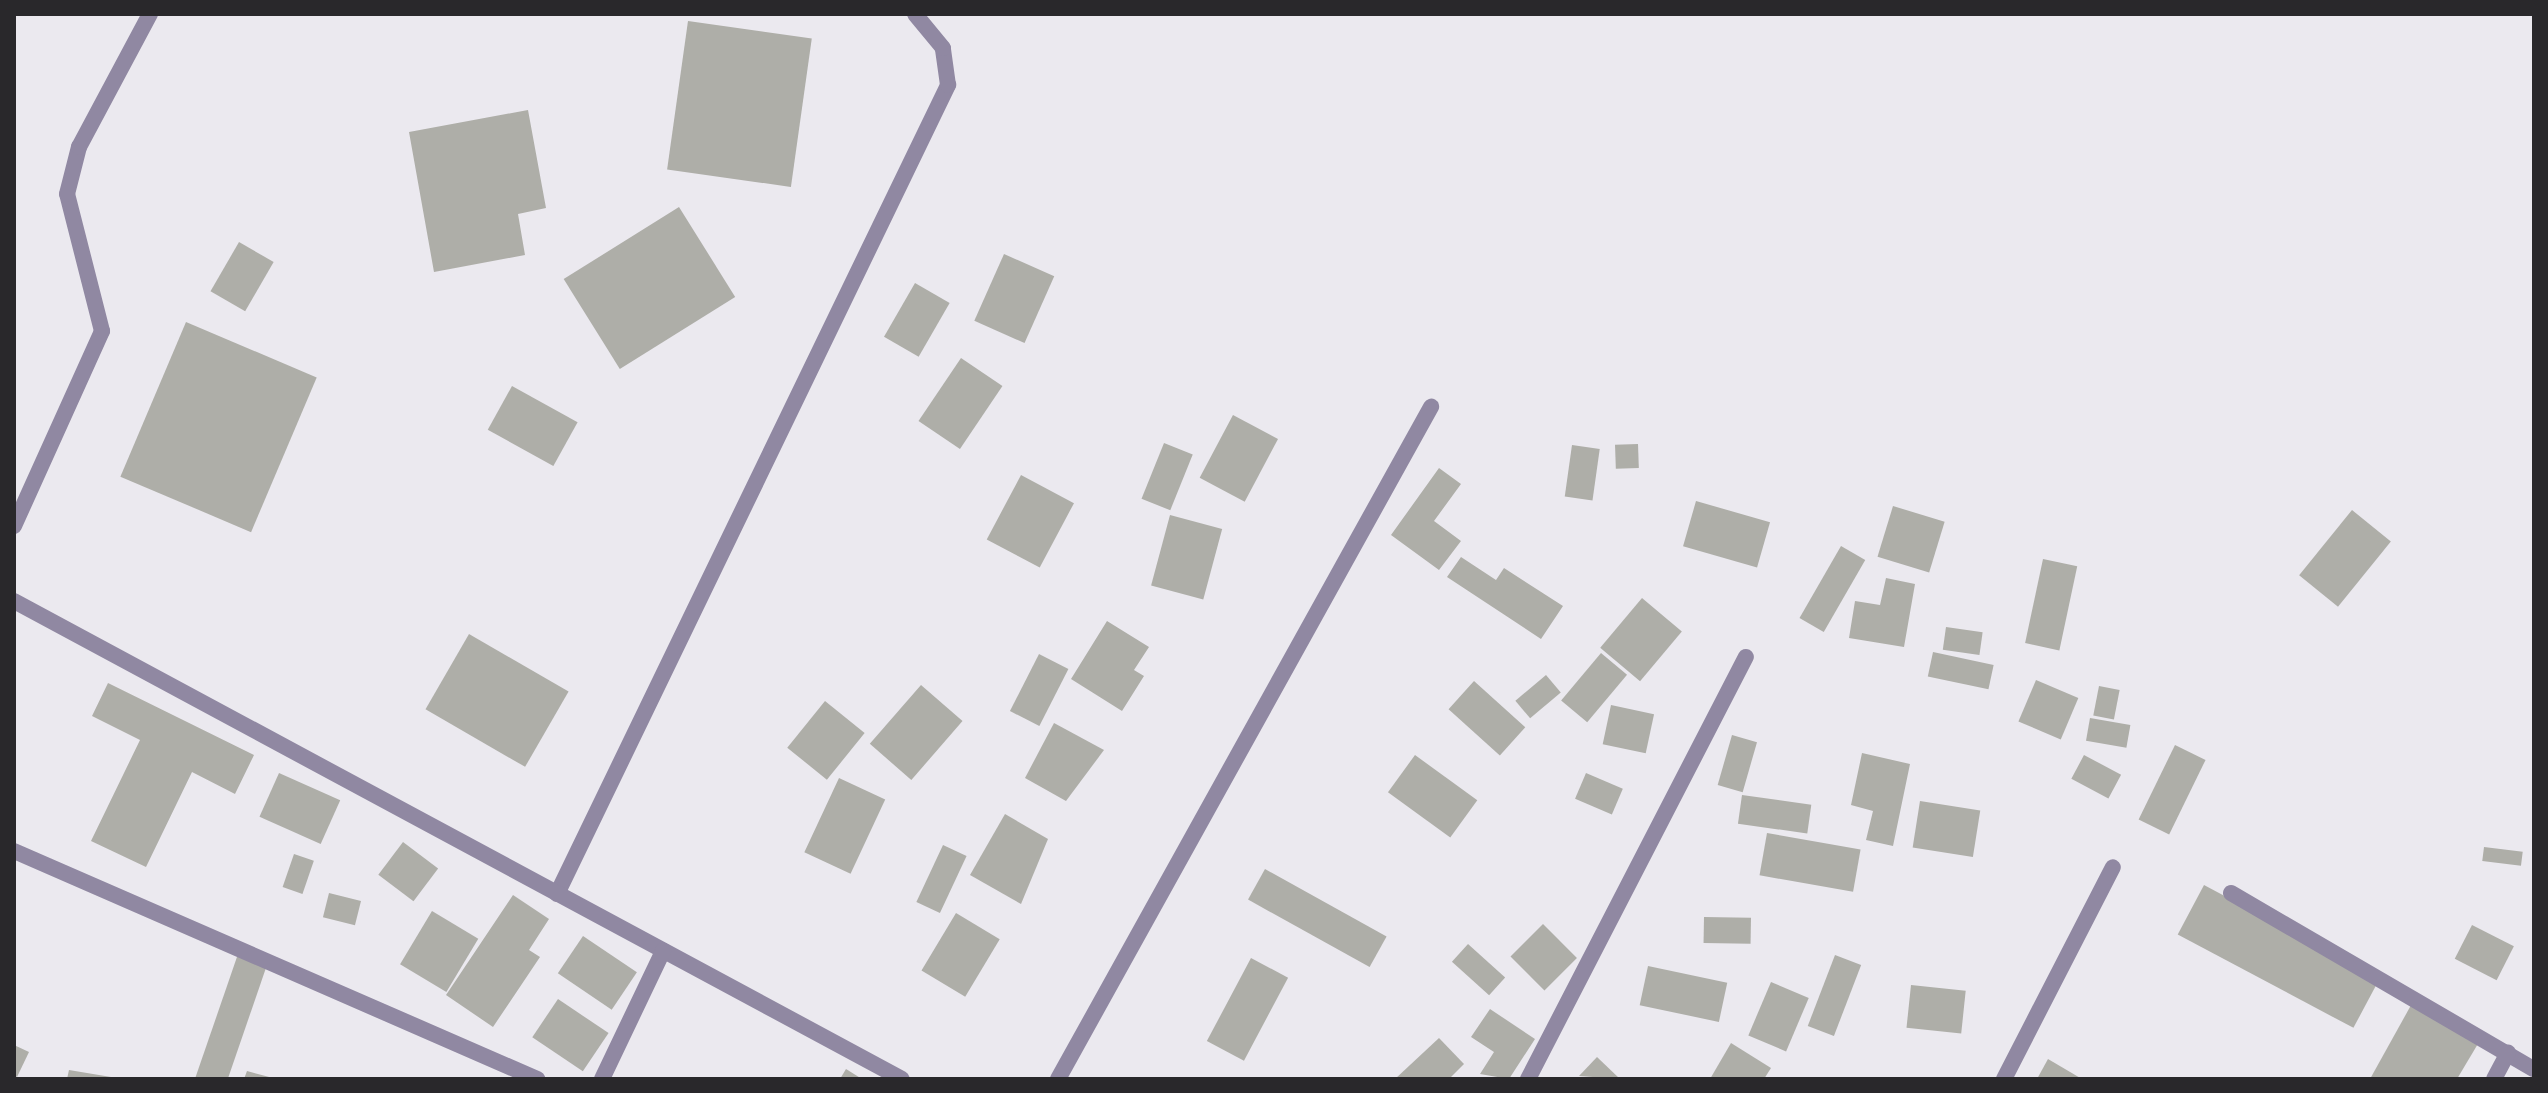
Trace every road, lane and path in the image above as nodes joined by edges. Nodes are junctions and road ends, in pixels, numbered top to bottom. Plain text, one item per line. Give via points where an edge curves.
1 (150, 14) edge
2 (915, 14) edge
3 (1431, 407) dead end
4 (14, 526) edge
5 (14, 601) edge
6 (1746, 657) dead end
7 (14, 851) edge
8 (2113, 867) dead end
9 (2231, 893) dead end
10 (557, 894) junction
11 (663, 951) junction
12 (2508, 1053) junction
13 (2534, 1069) edge
14 (537, 1079) edge
15 (602, 1079) edge
16 (902, 1079) edge
17 (1058, 1079) edge
18 (1528, 1079) edge
19 (2004, 1079) edge
20 (2494, 1079) edge

1 - 4 street via 79,147 67,194 102,331
2 - 10 street via 943,48 948,85
3 - 17 street
5 - 10 street
6 - 18 street
7 - 14 street
8 - 19 street
9 - 12 street
10 - 11 street
11 - 15 street
11 - 16 street
12 - 13 street
12 - 20 street

